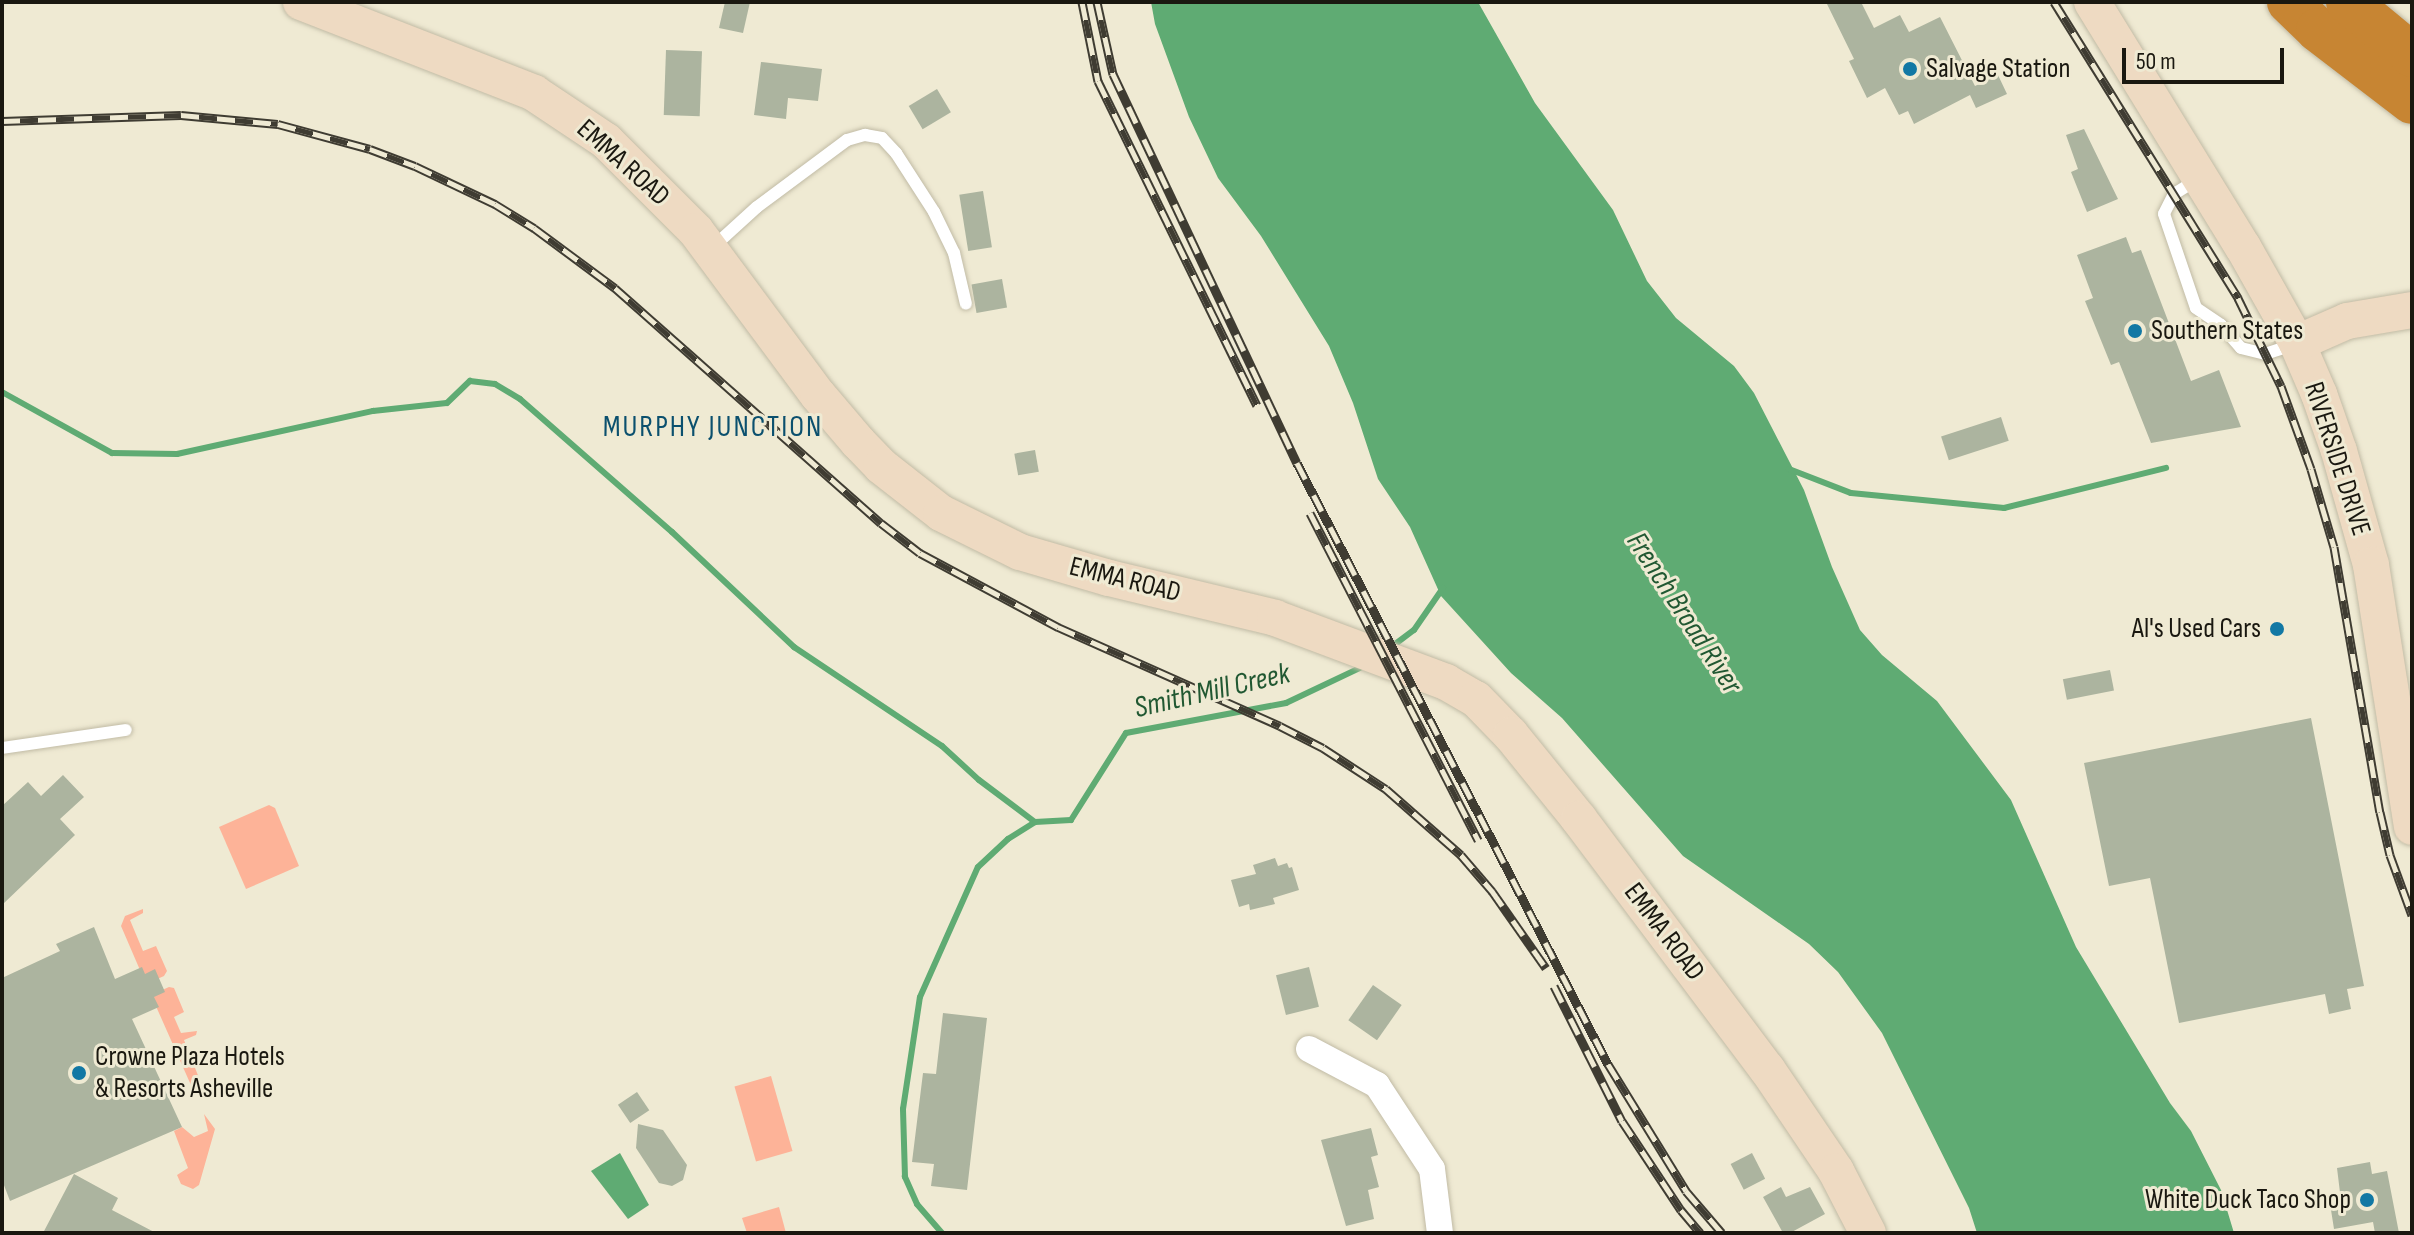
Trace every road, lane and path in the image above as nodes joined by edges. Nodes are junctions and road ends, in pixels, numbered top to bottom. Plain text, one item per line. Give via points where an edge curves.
1 (301, 2) edge
2 (2092, 2) edge
3 (2289, 2) edge
4 (2348, 2) edge
5 (2412, 55) edge
6 (2412, 102) edge
7 (2201, 177) junction
8 (710, 249) junction
9 (966, 304) dead end
10 (2412, 310) edge
11 (2297, 343) junction
12 (126, 730) dead end
13 (2, 748) edge
14 (2412, 827) edge
15 (1309, 1049) dead end
16 (1440, 1233) edge
17 (1868, 1233) edge

1 - 8 street, EMMA ROAD via 546,100 644,175
2 - 7 street, RIVERSIDE DRIVE
3 - 6 highway
4 - 5 highway
7 - 11 street, RIVERSIDE DRIVE
7 - 11 lane via 2174,194 2164,214 2196,308 2241,348 2265,354
8 - 9 lane via 847,140 882,138 941,225
8 - 17 street, EMMA ROAD via 858,442 941,513 1020,552 1275,618 1446,682 1476,699 1579,819 1767,1069 1836,1171
10 - 11 street via 2347,321
11 - 14 street, RIVERSIDE DRIVE via 2339,451 2371,565
12 - 13 lane
15 - 16 street via 1377,1085 1432,1169

